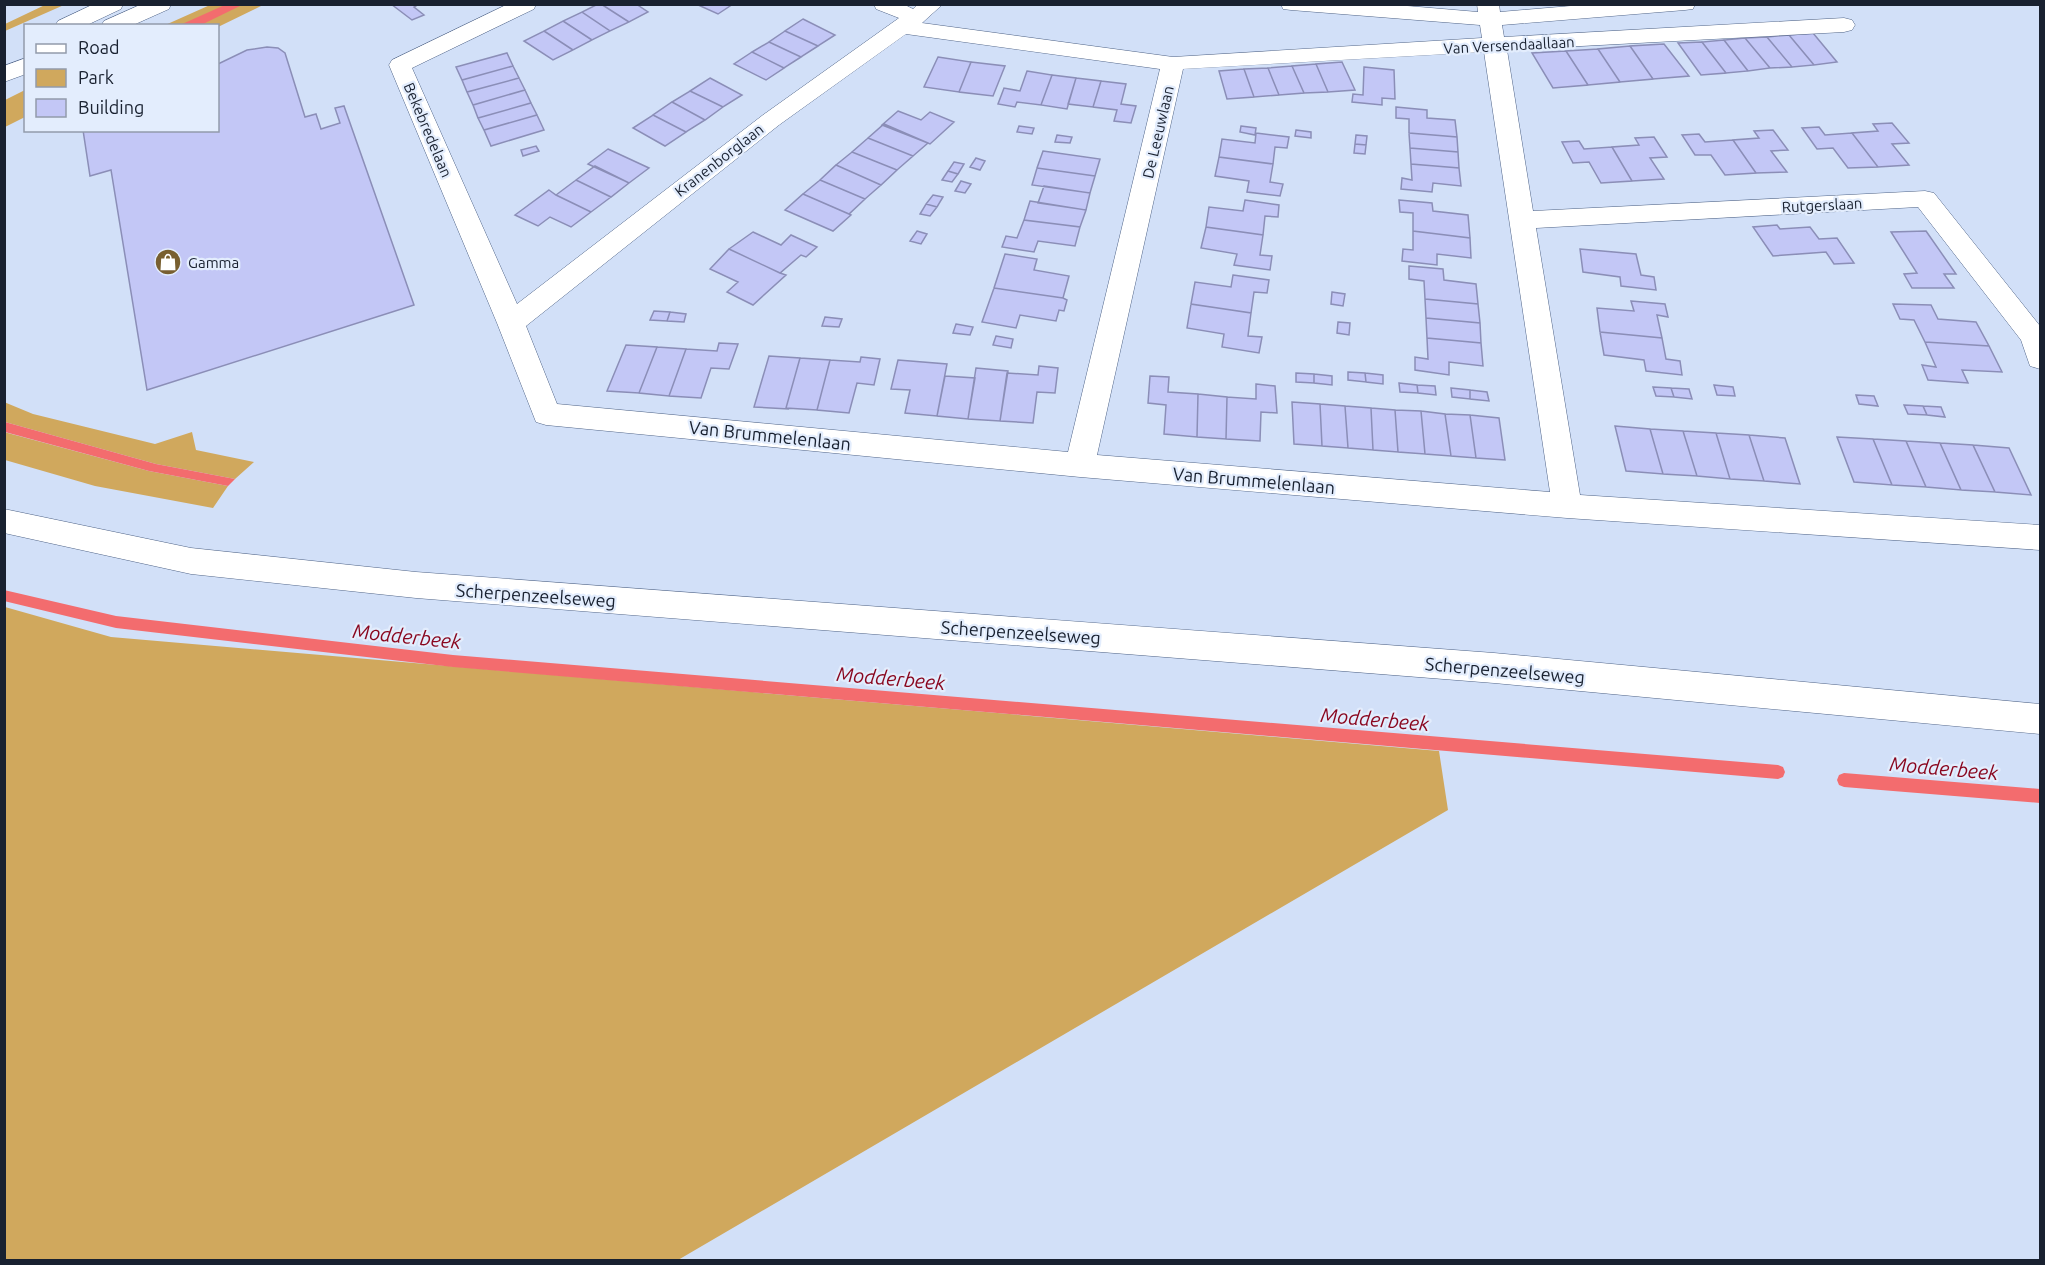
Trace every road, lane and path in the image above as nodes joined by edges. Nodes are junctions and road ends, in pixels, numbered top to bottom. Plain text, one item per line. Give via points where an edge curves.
1 (113, 4) edge
2 (161, 4) edge
3 (526, 4) edge
4 (884, 4) edge
5 (1291, 4) edge
6 (1685, 4) edge
7 (918, 16) edge
8 (1492, 23) edge
9 (70, 24) edge
10 (116, 24) edge
11 (1844, 25) dead end
12 (24, 45) edge
13 (4, 53) edge
14 (1173, 64) junction
15 (24, 66) edge
16 (4, 75) edge
17 (1521, 220) junction
18 (512, 323) junction
19 (2040, 359) edge
20 (1080, 465) junction
21 (1567, 506) junction
22 (4, 521) edge
23 (2040, 538) edge
24 (2040, 719) edge

1 - 9 street
2 - 10 street
3 - 18 street, Bekebredelaan via 400,65
4 - 7 street, De Leeuwlaan
5 - 8 street, Van Versendaallaan
6 - 8 street, Van Versendaallaan
7 - 14 street, De Leeuwlaan
7 - 18 street, Kranenborglaan via 771,120
8 - 11 street, Van Versendaallaan
8 - 14 street, Van Versendaallaan
8 - 17 street
12 - 13 street
14 - 20 street, De Leeuwlaan
15 - 16 street
17 - 19 street, Rutgerslaan via 1925,199 2034,337
17 - 21 street
18 - 20 street, Van Brummelenlaan via 546,414
20 - 21 street, Van Brummelenlaan
21 - 23 street
22 - 24 street, Scherpenzeelseweg via 191,561 416,585 1494,668

